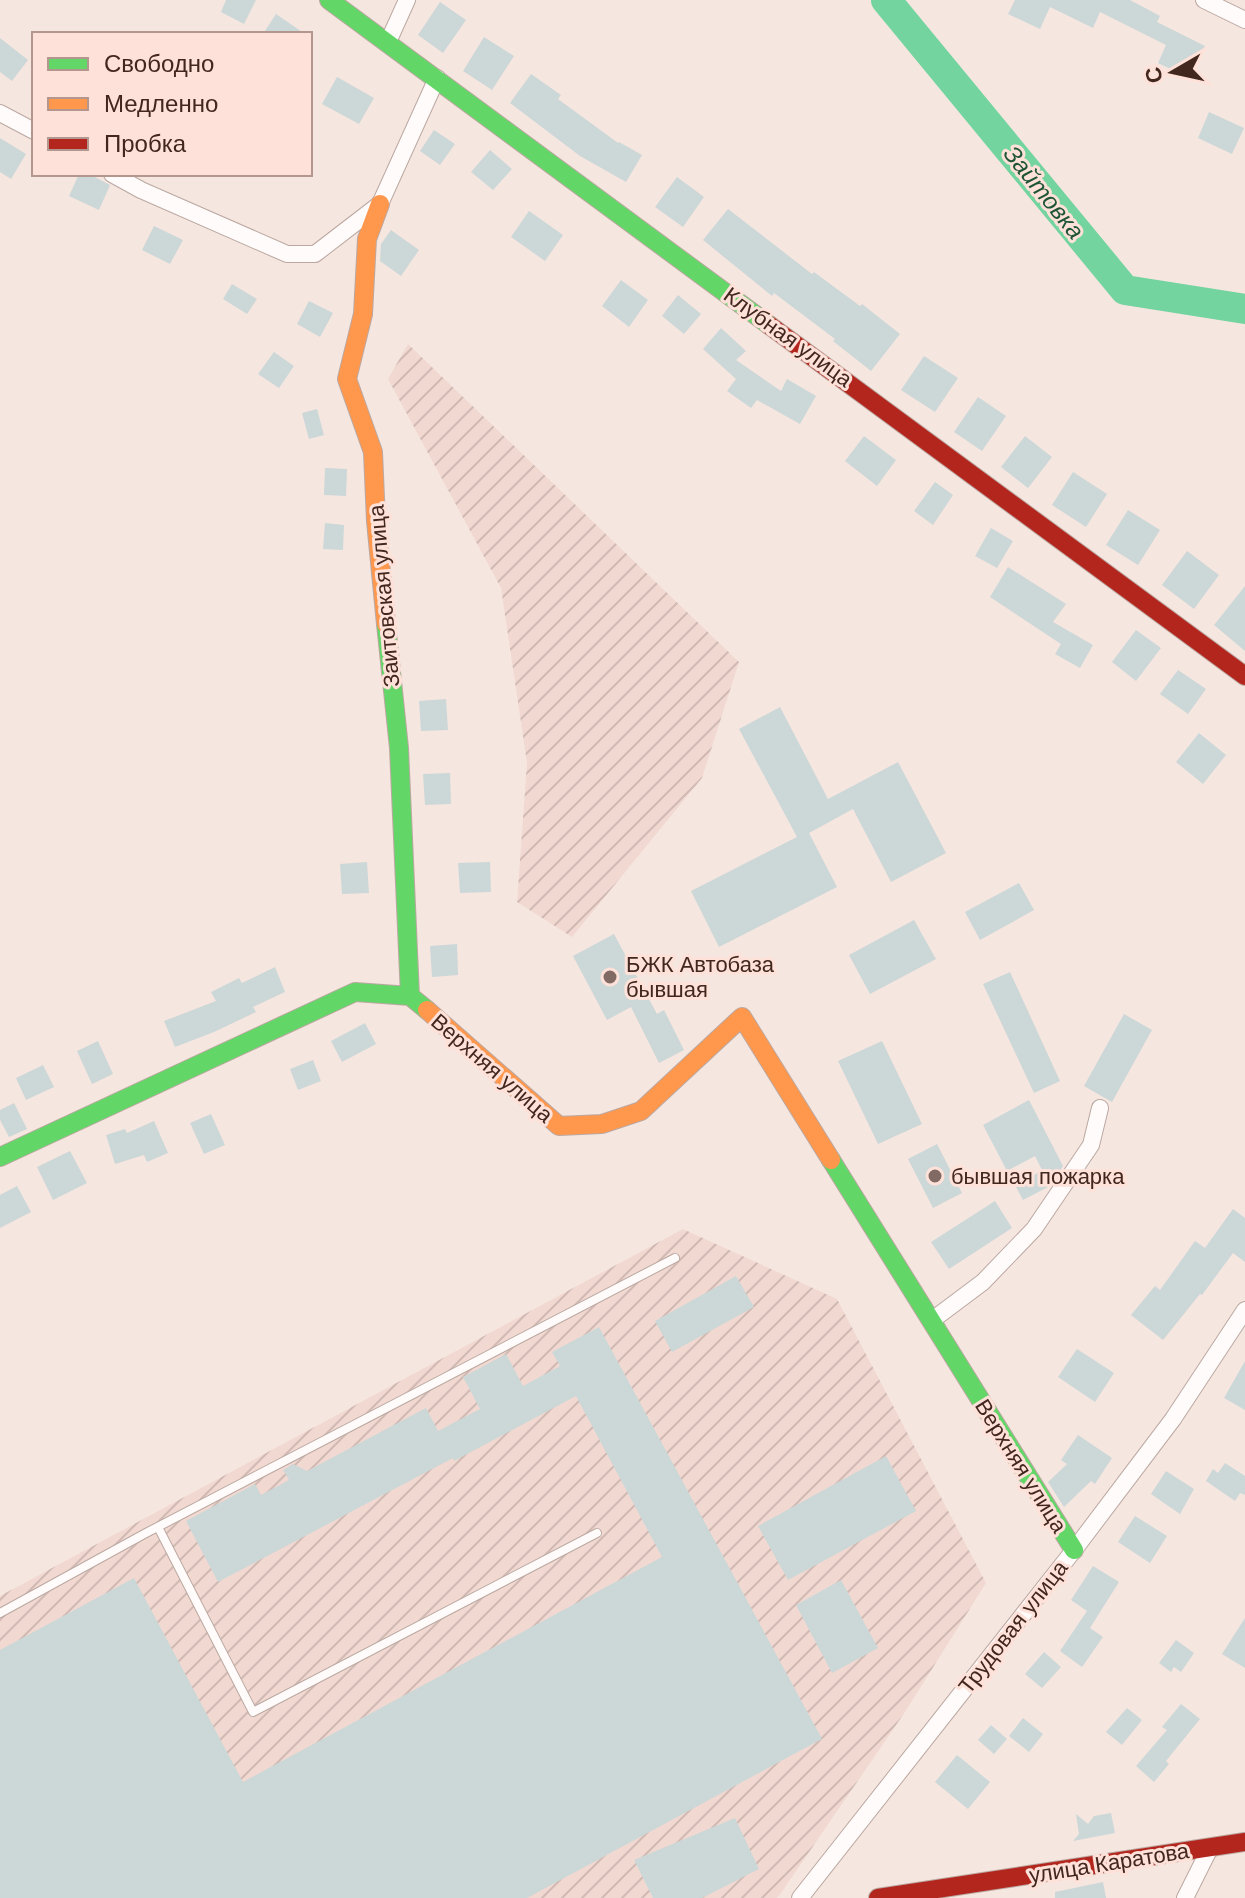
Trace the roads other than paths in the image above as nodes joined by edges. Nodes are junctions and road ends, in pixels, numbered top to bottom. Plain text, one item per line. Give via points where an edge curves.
1 (329, 0) edge
2 (407, 0) edge
3 (1204, 0) edge
4 (1245, 20) edge
5 (388, 42) junction
6 (437, 78) junction
7 (1, 115) edge
8 (32, 130) edge
9 (116, 176) edge
10 (380, 204) junction
11 (1245, 676) edge
12 (410, 996) junction
13 (1100, 1108) dead end
14 (0, 1157) edge
15 (675, 1258) dead end
16 (1245, 1310) edge
17 (931, 1321) junction
18 (158, 1527) junction
19 (597, 1533) dead end
20 (1074, 1550) junction
21 (0, 1613) edge
22 (1245, 1842) edge
23 (1210, 1848) junction
24 (800, 1898) edge
25 (878, 1898) edge
26 (1185, 1898) edge

1 - 5 street, Клубная улица
2 - 5 street
3 - 4 street
5 - 6 street, Клубная улица
6 - 10 street, Заитовская улица
6 - 11 street, Клубная улица
7 - 8 street
9 - 10 street, Заитовская улица via 287,254 315,254
10 - 12 street, Заитовская улица via 367,239 363,314 347,379 373,452 399,748
12 - 14 street, Верхняя улица via 355,992
12 - 17 street, Верхняя улица via 559,1126 602,1124 641,1111 742,1017
13 - 17 street via 1091,1145 1034,1229 983,1282
15 - 18 lane
16 - 20 street, Трудовая улица via 1173,1419
17 - 20 street, Верхняя улица
18 - 19 lane via 253,1712
18 - 21 lane
20 - 24 street, Трудовая улица
22 - 23 street, улица Каратова
23 - 25 street, улица Каратова
23 - 26 street

